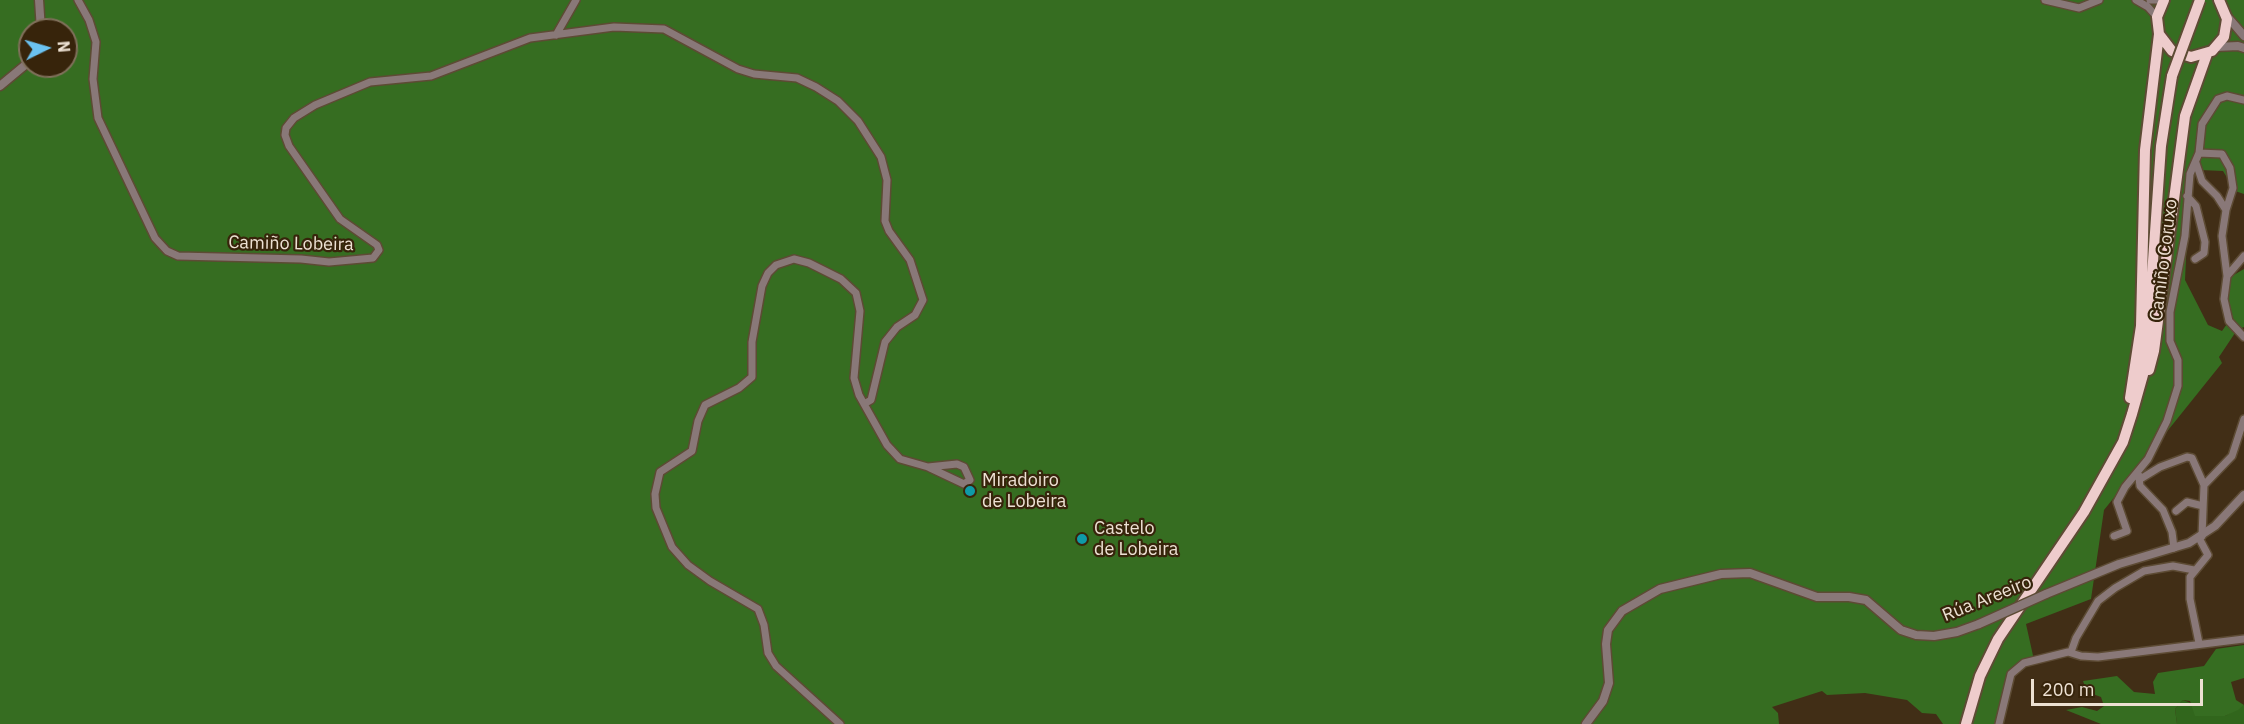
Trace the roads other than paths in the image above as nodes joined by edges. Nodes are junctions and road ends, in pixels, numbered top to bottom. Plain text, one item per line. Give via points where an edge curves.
1 (39, 0) edge
2 (78, 0) edge
3 (576, 0) edge
4 (2045, 0) edge
5 (2099, 0) edge
6 (2136, 0) edge
7 (2150, 0) edge
8 (2164, 0) edge
9 (2200, 0) edge
10 (2219, 0) edge
11 (2226, 15) junction
12 (2157, 17) junction
13 (40, 18) edge
14 (2159, 34) junction
15 (556, 35) junction
16 (2244, 36) edge
17 (2244, 48) edge
18 (2212, 51) junction
19 (18, 72) edge
20 (0, 86) edge
21 (2244, 99) edge
22 (2199, 153) junction
23 (2196, 163) junction
24 (2187, 196) junction
25 (2226, 210) junction
26 (2244, 256) edge
27 (2195, 259) dead end
28 (2227, 276) junction
29 (2244, 337) edge
30 (864, 404) junction
31 (2244, 419) edge
32 (2115, 456) junction
33 (928, 467) junction
34 (2138, 476) junction
35 (2204, 485) junction
36 (2244, 495) edge
37 (2203, 506) junction
38 (2176, 511) dead end
39 (2114, 536) dead end
40 (2200, 537) junction
41 (2174, 548) junction
42 (2194, 570) junction
43 (2244, 639) edge
44 (2199, 643) junction
45 (2071, 652) junction
46 (840, 724) edge
47 (1586, 724) edge
48 (1966, 724) edge
49 (1999, 724) edge

1 - 13 street
2 - 15 street, Camiño Lobeira via 96,42 93,79 98,118 155,238 178,256 329,262 373,258 379,250 377,245 340,219 289,146 285,135 294,118 370,82 431,76 530,38
3 - 15 street
4 - 5 street via 2079,8
6 - 12 street
7 - 8 street
8 - 12 highway
9 - 32 highway, bridge via 2172,76 2161,146 2143,375
10 - 11 highway
11 - 16 street
11 - 18 highway via 2225,34
12 - 14 highway
14 - 18 highway via 2168,48 2183,56 2196,57
14 - 32 highway via 2145,150 2141,326 2130,401
15 - 30 street, Camiño Lobeira via 614,27 664,29 738,69 797,78 838,101 858,121 880,157 887,180 885,221 910,260 923,300 915,315 897,327 885,342 871,400
17 - 18 street
18 - 32 highway via 2185,116 2154,351 2136,419 2123,450
19 - 20 street
21 - 22 street, Camiño Coruxo via 2218,99 2202,124
22 - 23 street, Camiño Coruxo
22 - 25 street via 2222,154 2230,168 2233,188
23 - 24 street, Camiño Coruxo
23 - 25 street via 2202,181
24 - 27 street via 2196,206 2205,242 2204,253
24 - 34 street, Camiño Coruxo via 2185,236 2170,312 2170,342 2178,360 2178,386 2167,421
25 - 28 street via 2222,236
26 - 28 street
28 - 29 street via 2225,312
30 - 33 street via 893,454 908,463
30 - 46 street via 854,378 860,311 856,293 841,279 809,263 785,261 768,273 762,286 752,342 752,377 705,405 692,451 660,472 655,494 656,508 672,547 710,581 758,609 768,653 776,666
31 - 35 street via 2232,456
32 - 48 highway via 2084,512 2010,618 1972,698
33 - 33 street via 957,464 964,467 969,480 964,484
34 - 35 street via 2187,457 2192,458
34 - 39 street, Camiño Coruxo via 2125,487 2117,502 2127,531
34 - 41 street via 2140,486 2163,510
35 - 37 street
36 - 40 street
37 - 38 street via 2187,502
37 - 40 street
40 - 41 street, Rúa Areeiro
40 - 42 street via 2208,555
41 - 47 street, Rúa Areeiro, bridge via 2119,564 1957,633 1934,636 1901,630 1866,600 1817,597 1750,573 1736,572 1674,585 1639,598 1622,611 1608,630 1609,683 1604,701
42 - 44 street via 2190,577 2190,599
42 - 45 street via 2173,566 2144,571 2115,588 2098,601
43 - 44 street
44 - 45 street via 2098,657
45 - 49 street via 2024,663 2011,674

